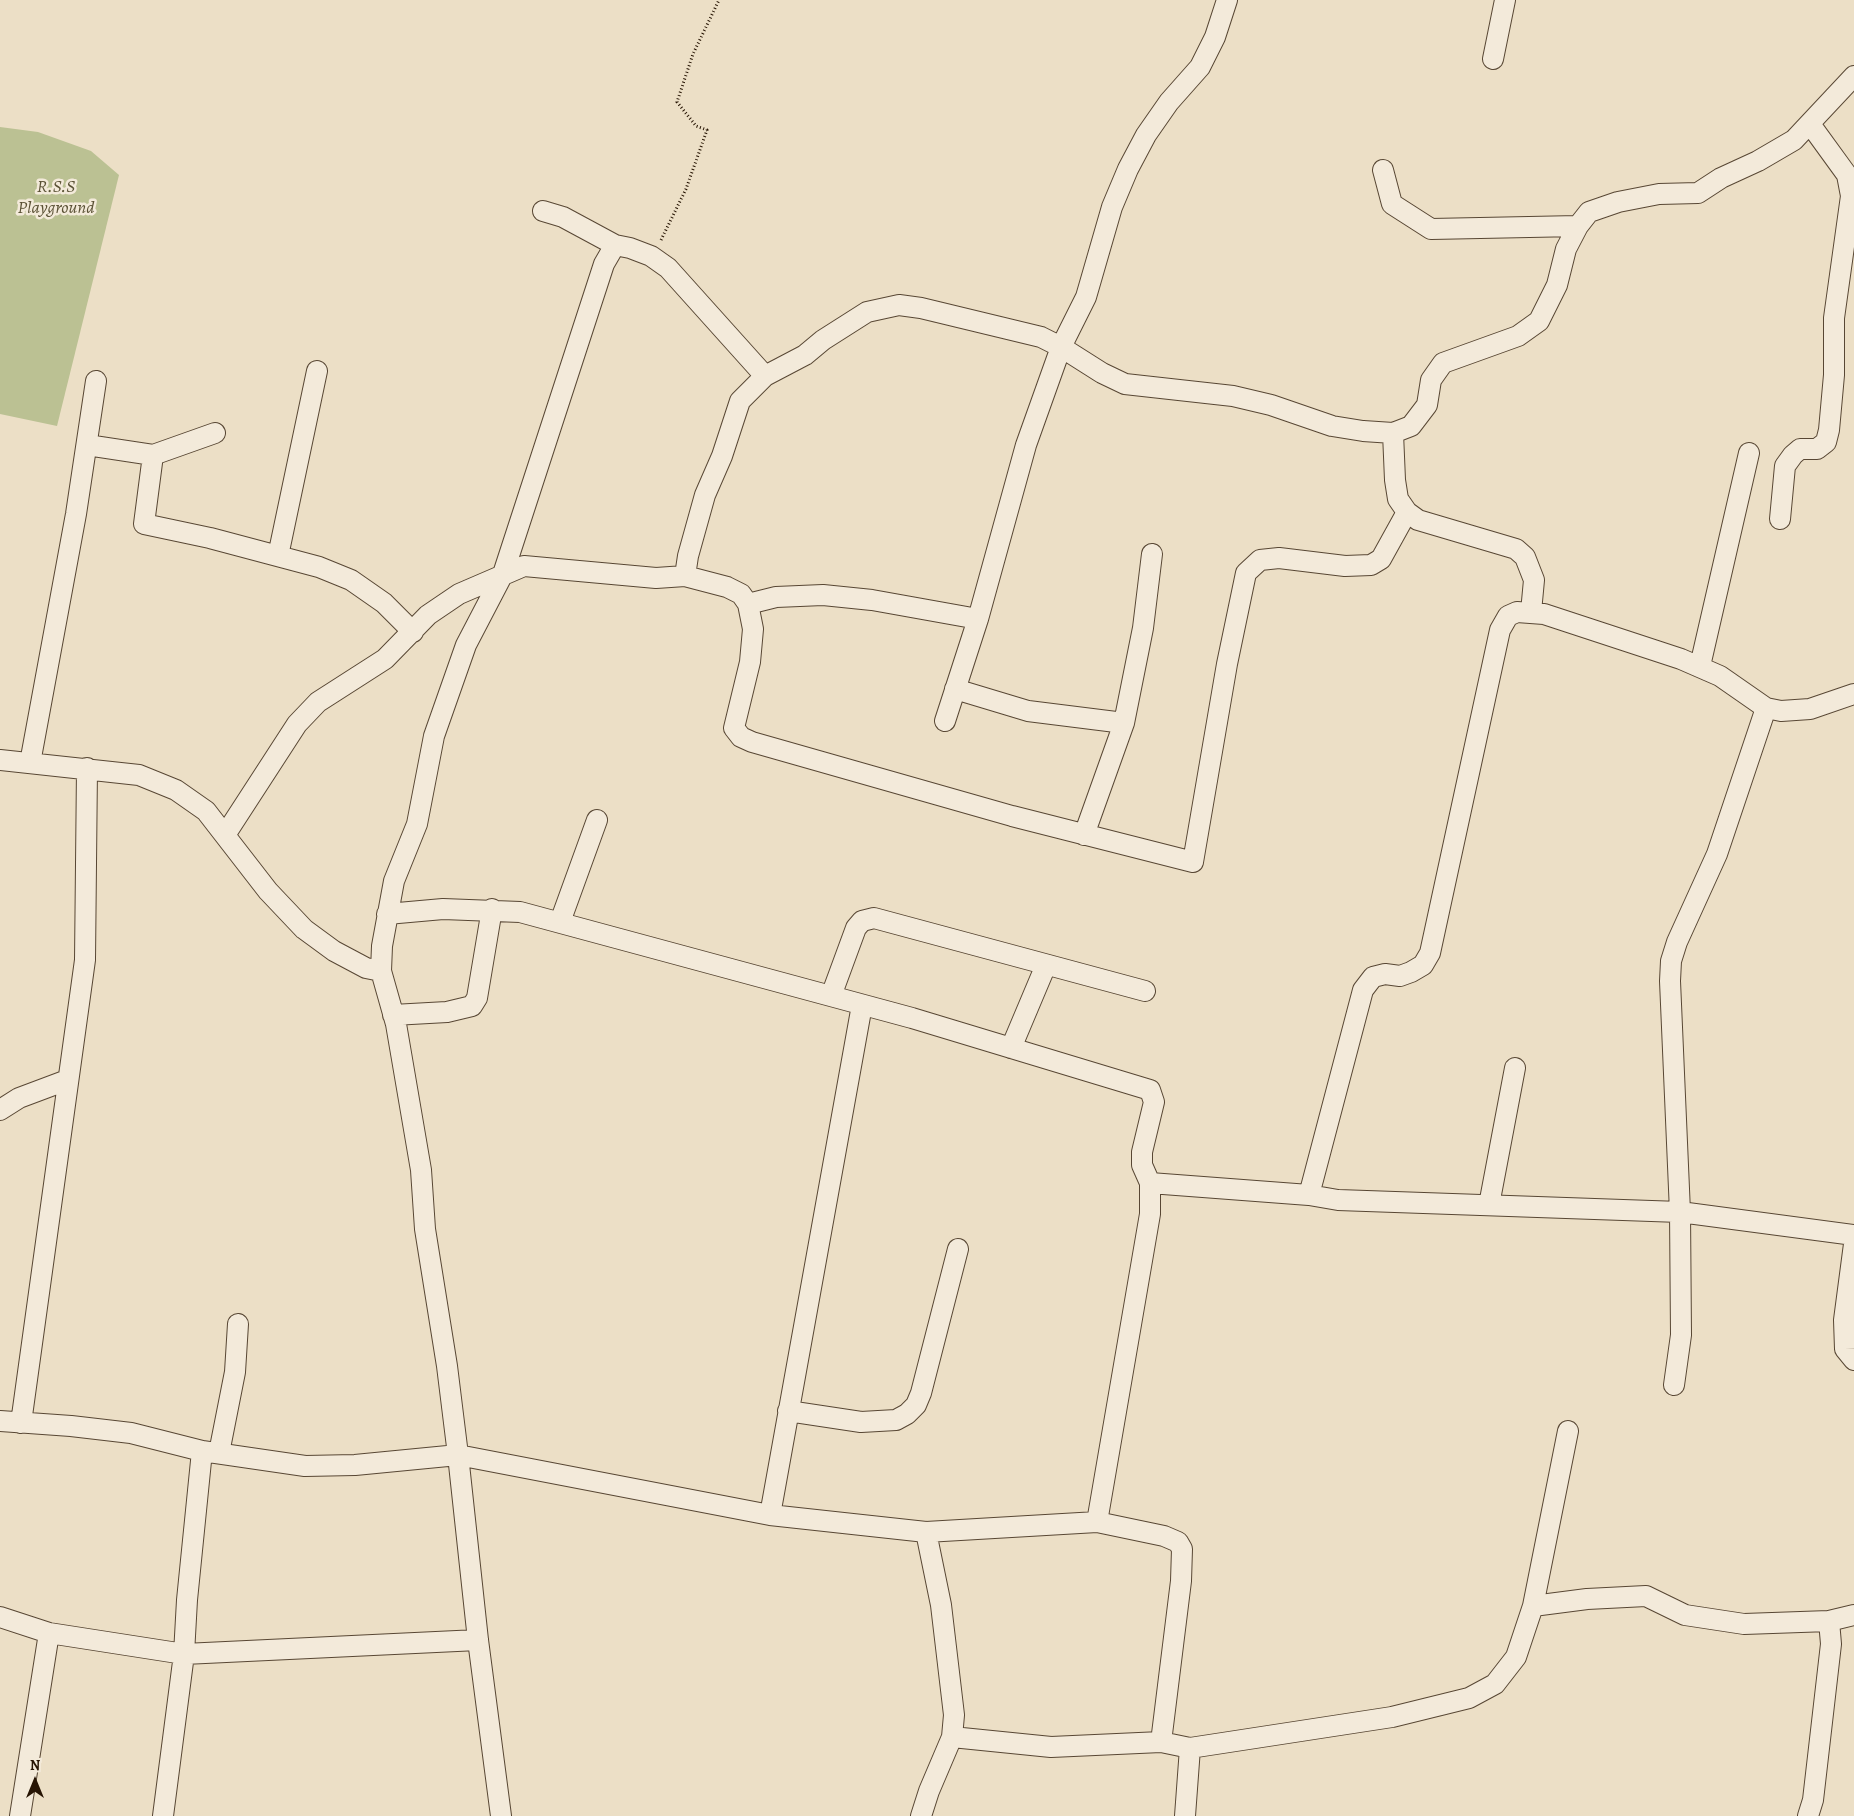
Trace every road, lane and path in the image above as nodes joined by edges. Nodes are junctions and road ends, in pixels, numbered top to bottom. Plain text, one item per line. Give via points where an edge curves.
1 (719, 0) edge
2 (1227, 0) edge
3 (1505, 0) edge
4 (1493, 59) dead end
5 (1854, 76) edge
6 (1810, 124) junction
7 (1383, 170) dead end
8 (543, 211) dead end
9 (1578, 226) junction
10 (615, 245) junction
11 (651, 256) junction
12 (1062, 346) junction
13 (316, 371) dead end
14 (765, 376) junction
15 (96, 381) dead end
16 (1393, 433) junction
17 (215, 434) dead end
18 (87, 445) junction
19 (1749, 453) dead end
20 (153, 455) junction
21 (1407, 512) junction
22 (1780, 519) dead end
23 (1152, 554) dead end
24 (278, 556) junction
25 (502, 574) junction
26 (685, 576) junction
27 (748, 604) junction
28 (1531, 612) junction
29 (978, 619) junction
30 (413, 632) junction
31 (1700, 666) junction
32 (956, 689) junction
33 (1854, 694) edge
34 (1766, 708) junction
35 (945, 721) dead end
36 (1124, 723) junction
37 (0, 760) edge
38 (30, 763) junction
39 (87, 768) junction
40 (597, 820) dead end
41 (225, 835) junction
42 (1084, 836) junction
43 (492, 909) junction
44 (387, 914) junction
45 (560, 922) junction
46 (1046, 964) junction
47 (381, 972) junction
48 (1145, 991) dead end
49 (831, 996) junction
50 (862, 1005) junction
51 (394, 1014) junction
52 (1011, 1048) junction
53 (1515, 1068) dead end
54 (67, 1080) junction
55 (0, 1110) edge
56 (1150, 1183) junction
57 (1309, 1195) junction
58 (1489, 1205) junction
59 (1680, 1212) junction
60 (1854, 1235) edge
61 (1854, 1244) edge
62 (958, 1249) dead end
63 (238, 1324) dead end
64 (1854, 1360) edge
65 (1674, 1385) dead end
66 (788, 1411) junction
67 (0, 1421) edge
68 (21, 1423) junction
69 (1568, 1431) dead end
70 (210, 1452) junction
71 (458, 1455) junction
72 (770, 1515) junction
73 (1097, 1522) junction
74 (926, 1532) junction
75 (1533, 1606) junction
76 (1854, 1614) edge
77 (0, 1617) edge
78 (1829, 1621) junction
79 (49, 1633) junction
80 (478, 1640) junction
81 (184, 1654) junction
82 (952, 1737) junction
83 (1161, 1742) junction
84 (1190, 1748) junction
85 (20, 1816) edge
86 (163, 1816) edge
87 (501, 1816) edge
88 (922, 1816) edge
89 (1184, 1816) edge
90 (1808, 1816) edge

1 - 11 path via 693,54 677,102 696,126 707,130 686,189
2 - 12 street via 1200,67 1169,102 1128,169 1112,207 1086,297
3 - 4 street
5 - 6 street
6 - 9 street via 1794,140 1698,193 1659,194 1618,202 1589,212
6 - 22 street via 1847,175 1851,196 1834,318 1834,375 1829,430 1826,442 1817,448 1800,449 1785,466
7 - 9 street via 1392,204 1431,228
8 - 10 street via 563,217
9 - 16 street via 1566,249 1557,284 1539,321 1518,336 1443,363 1431,380 1427,406 1411,426
10 - 11 street
10 - 25 street via 604,264
11 - 14 street via 668,268
12 - 14 street via 1010,328 899,305 866,312 805,355
12 - 16 street via 1125,384 1233,396 1332,426
12 - 29 street via 1026,446
13 - 24 street
14 - 26 street via 740,401 705,495
15 - 18 street
16 - 21 street via 1398,499
17 - 20 street
18 - 20 street
18 - 38 street
19 - 31 street
20 - 24 street via 144,524
21 - 28 street via 1418,520 1516,549 1525,557 1534,580
21 - 42 street via 1381,559 1371,565 1345,566 1279,558 1260,560 1246,573 1193,862
23 - 36 street via 1143,628
24 - 30 street via 351,580 384,603
25 - 26 street via 524,566 656,578
25 - 30 street via 459,594 428,615
25 - 44 street via 466,645 434,736 417,824 394,881
26 - 27 street via 727,587 741,594
27 - 29 street via 776,597 823,595 872,600
27 - 42 street via 753,629 750,662 734,728 741,737
28 - 31 street
28 - 57 street via 1508,616 1500,630 1430,952 1424,964 1412,972 1373,977 1362,990
29 - 32 street
30 - 41 street via 385,660 318,702 297,724
31 - 34 street
32 - 35 street
32 - 36 street via 1028,711
33 - 34 street via 1810,709 1781,712
34 - 59 street via 1717,854 1671,961
36 - 42 street
37 - 38 street
38 - 39 street
39 - 41 street via 140,775 176,790 206,811
39 - 54 street via 85,960
40 - 45 street
41 - 47 street via 268,892 304,929 334,951
43 - 44 street
43 - 45 street
43 - 51 street via 477,998 472,1006 447,1012
44 - 47 street
45 - 49 street
46 - 48 street
46 - 49 street via 867,918 856,928
46 - 52 street
47 - 51 street
49 - 50 street
50 - 52 street
50 - 66 street
51 - 71 street via 421,1170 424,1229
52 - 56 street via 1150,1090 1154,1102 1142,1152 1142,1165
53 - 58 street
54 - 55 street via 19,1098
54 - 68 street
56 - 57 street
56 - 73 street via 1150,1214
57 - 58 street via 1338,1200
58 - 59 street
59 - 60 street
59 - 65 street via 1681,1335
61 - 64 street via 1844,1320 1845,1349
62 - 66 street via 921,1393 907,1414 896,1420 861,1422
63 - 70 street via 235,1372
66 - 72 street
67 - 68 street
68 - 70 street via 131,1433
69 - 75 street
70 - 71 street via 305,1466 355,1465
70 - 81 street via 187,1600
71 - 72 street
71 - 80 street
72 - 74 street
73 - 74 street
73 - 83 street via 1164,1536 1178,1542 1182,1549
74 - 82 street via 941,1605 954,1715
75 - 78 street via 1646,1596 1685,1615 1744,1624
75 - 84 street via 1516,1657 1494,1684 1469,1698 1392,1716
76 - 78 street
77 - 79 street
78 - 90 street via 1830,1644 1813,1800
79 - 81 street
79 - 85 street
80 - 81 street
80 - 87 street
81 - 86 street
82 - 83 street via 1051,1747
82 - 88 street via 929,1790
83 - 84 street
84 - 89 street

